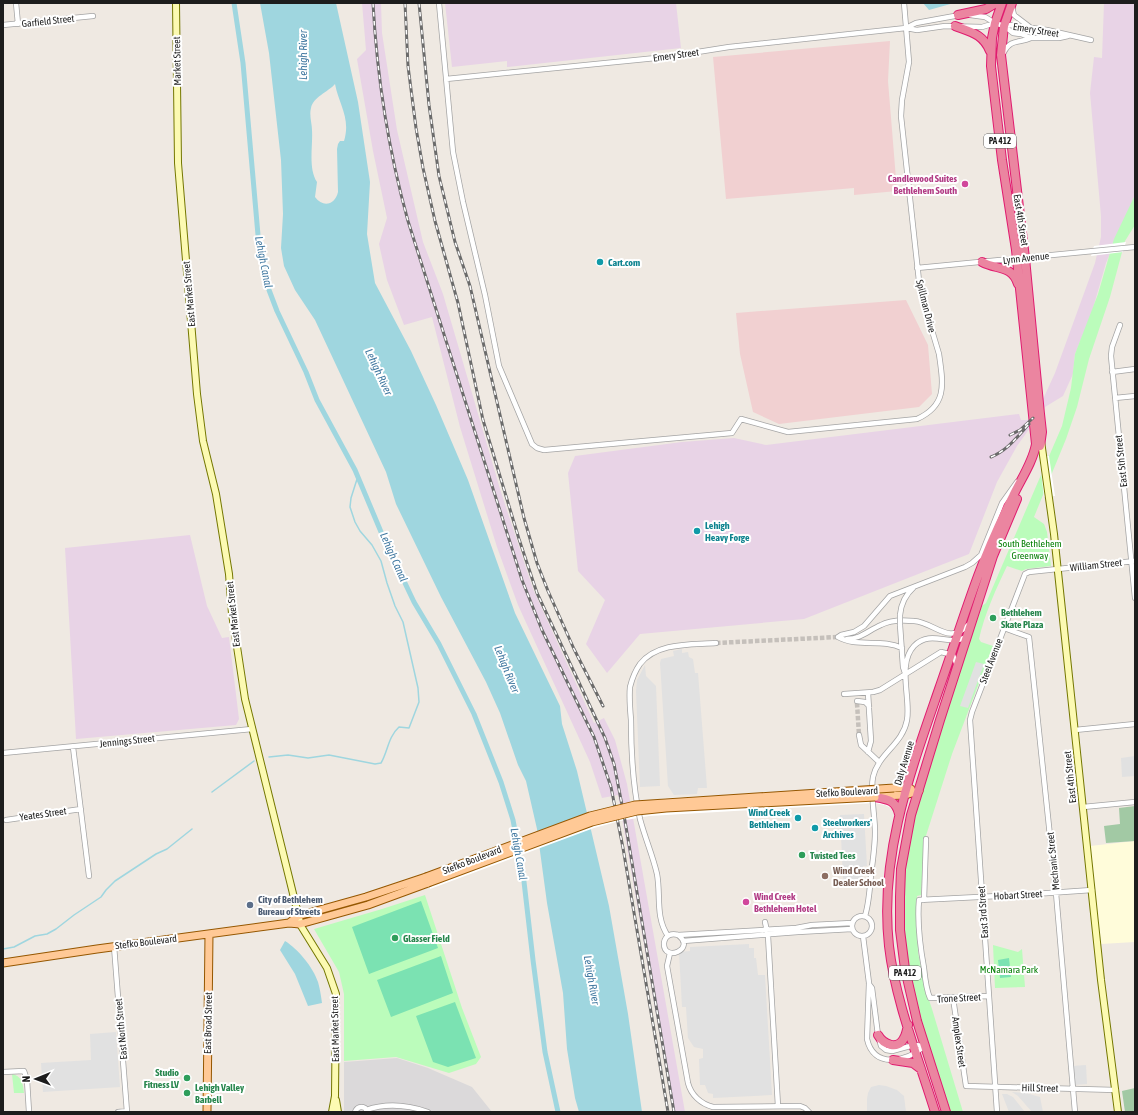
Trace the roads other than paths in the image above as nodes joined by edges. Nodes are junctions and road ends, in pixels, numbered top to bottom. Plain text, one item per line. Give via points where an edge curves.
1 (16, 3) edge
2 (176, 3) edge
3 (439, 3) edge
4 (904, 3) edge
5 (996, 3) edge
6 (1002, 3) edge
7 (1012, 3) edge
8 (958, 15) junction
9 (92, 16) dead end
10 (995, 23) junction
11 (18, 24) junction
12 (3, 25) edge
13 (955, 26) junction
14 (1004, 26) junction
15 (906, 28) junction
16 (1031, 28) junction
17 (1068, 36) junction
18 (1031, 38) junction
19 (1091, 40) dead end
20 (991, 53) junction
21 (1001, 57) junction
22 (446, 79) junction
23 (177, 120) joint
24 (1135, 247) edge
25 (1021, 259) junction
26 (982, 262) junction
27 (917, 268) junction
28 (1021, 291) junction
29 (1120, 325) dead end
30 (1135, 369) edge
31 (1112, 372) junction
32 (1135, 396) edge
33 (1115, 398) junction
34 (1037, 412) junction
35 (1038, 436) junction
36 (1026, 470) junction
37 (1133, 561) edge
38 (1057, 569) junction
39 (921, 584) junction
40 (1135, 598) edge
41 (972, 620) junction
42 (1004, 628) junction
43 (959, 632) junction
44 (968, 636) junction
45 (841, 637) junction
46 (956, 640) junction
47 (716, 643) tunnel mouth
48 (902, 648) junction
49 (951, 654) junction
50 (957, 667) junction
51 (906, 674) junction
52 (856, 693) junction
53 (868, 693) junction
54 (857, 702) junction
55 (869, 706) junction
56 (972, 712) joint
57 (1135, 724) edge
58 (252, 729) junction
59 (1075, 730) junction
60 (859, 735) tunnel mouth
61 (73, 747) junction
62 (868, 752) junction
63 (3, 753) edge
64 (879, 762) junction
65 (906, 791) junction
66 (919, 791) junction
67 (894, 796) junction
68 (874, 797) joint
69 (1135, 802) edge
70 (1083, 808) junction
71 (81, 809) junction
72 (899, 815) junction
73 (6, 820) dead end
74 (926, 839) dead end
75 (89, 876) dead end
76 (427, 880) junction
77 (1092, 890) junction
78 (1056, 893) junction
79 (982, 897) junction
80 (922, 900) junction
81 (298, 916) junction
82 (865, 916) junction
83 (765, 922) dead end
84 (289, 923) junction
85 (852, 923) junction
86 (300, 924) junction
87 (852, 929) junction
88 (767, 932) junction
89 (209, 934) junction
90 (678, 935) junction
91 (668, 936) junction
92 (863, 936) junction
93 (683, 941) junction
94 (114, 946) junction
95 (670, 953) junction
96 (3, 963) edge
97 (869, 983) junction
98 (989, 996) junction
99 (953, 998) junction
100 (908, 1025) junction
101 (878, 1035) junction
102 (925, 1046) junction
103 (915, 1049) junction
104 (893, 1060) junction
105 (922, 1070) junction
106 (3, 1072) edge
107 (966, 1086) joint
108 (995, 1086) junction
109 (1072, 1088) junction
110 (1116, 1090) junction
111 (335, 1096) junction
112 (996, 1102) junction
113 (778, 1106) junction
114 (367, 1111) edge
115 (29, 1112) edge
116 (118, 1112) edge
117 (127, 1112) edge
118 (207, 1112) edge
119 (332, 1112) edge
120 (338, 1112) edge
121 (355, 1112) edge
122 (426, 1112) edge
123 (809, 1112) edge
124 (935, 1112) edge
125 (946, 1112) edge
126 (997, 1112) edge
127 (1000, 1112) edge
128 (1074, 1112) edge
129 (1118, 1112) edge

1 - 11 street
2 - 23 street, Market Street
3 - 22 street
4 - 15 street, Spillman Drive
5 - 8 highway via 986,9
6 - 10 highway, East 4th Street / PA 412
7 - 14 highway, East 4th Street / PA 412
7 - 16 street via 1014,15
8 - 10 street, Emery Street via 985,17
8 - 15 street, Emery Street via 916,23
9 - 11 street, Garfield Street
10 - 13 street, Emery Street via 982,27
10 - 14 street, Emery Street
10 - 20 highway, East 4th Street / PA 412
11 - 12 street, Garfield Street
13 - 15 street, Emery Street via 917,30
13 - 20 highway via 981,37
14 - 16 street, Emery Street
14 - 18 street, Emery Street via 1013,33
14 - 21 highway, East 4th Street / PA 412
15 - 22 street, Emery Street via 729,47 666,57
15 - 27 street, Spillman Drive via 909,62 901,116
16 - 17 street, Emery Street
17 - 18 street, Emery Street
17 - 19 street, Emery Street
18 - 21 street via 1011,43
20 - 25 highway, East 4th Street / PA 412 via 1002,160
21 - 25 highway, East 4th Street / PA 412
22 - 27 street, Spillman Drive via 453,152 499,366 532,444 537,448 544,450 732,433 741,419 788,432 917,419 928,414 940,398 942,390 939,354 920,290
23 - 58 street, East Market Street via 178,163 198,405 229,574 241,684
24 - 25 street, Lynn Avenue
25 - 26 street, Lynn Avenue
25 - 28 highway, East 4th Street / PA 412
25 - 34 highway, East 4th Street / PA 412 via 1039,401
26 - 27 street, Lynn Avenue
26 - 28 highway via 1012,273
28 - 34 highway, East 4th Street / PA 412
29 - 31 street, East 5th Street via 1111,349
30 - 31 street
31 - 33 street, East 5th Street
32 - 33 street
33 - 37 street, East 5th Street
34 - 35 highway, East 4th Street / PA 412
34 - 35 highway, East 4th Street / PA 412 via 1034,423
35 - 36 highway, Daly Avenue / PA 412
35 - 38 street, East 4th Street via 1045,463
35 - 41 highway, PA 412 via 1038,457 993,556
36 - 39 street via 1002,503 979,558 965,567
36 - 43 highway, Daly Avenue / PA 412 via 994,536
37 - 38 street, William Street
37 - 40 street, East 5th Street
38 - 42 street, Steel Avenue via 1025,574
38 - 59 street, East 4th Street
39 - 45 street via 890,596 864,626
39 - 48 street, bridge via 907,594 901,605
41 - 43 street
41 - 44 highway, PA 412
42 - 56 street, Steel Avenue
42 - 78 street, Mechanic Street via 1029,637
43 - 45 street via 943,632 918,621 882,624 860,637
43 - 46 highway, Daly Avenue / PA 412
44 - 46 street
44 - 50 highway, PA 412
45 - 48 street via 849,641 890,644
46 - 49 highway, Daly Avenue / PA 412
46 - 51 street via 934,638 920,642 910,652
47 - 91 street via 669,647 656,652 641,663 630,688 631,749 640,819 657,875 661,920
48 - 51 street
49 - 50 street via 955,657
49 - 51 street via 938,653
49 - 65 highway, Daly Avenue / PA 412
50 - 66 highway, PA 412
51 - 53 street via 880,690
51 - 64 street via 906,725 902,735
52 - 53 street
52 - 54 street
52 - 54 street via 846,694
53 - 55 street
54 - 55 street via 865,702
55 - 62 street via 871,741
56 - 79 street, East 3rd Street via 970,720
57 - 59 street
58 - 61 street, Jennings Street
58 - 81 street, East Market Street
59 - 70 street, East 4th Street
60 - 62 street via 861,745
61 - 63 street, Jennings Street
61 - 71 street
62 - 64 street
64 - 82 street via 873,782 874,843
65 - 66 main road, Stefko Boulevard
65 - 67 main road, Stefko Boulevard
65 - 72 highway, Daly Avenue / PA 412
66 - 102 highway, PA 412 via 903,853 900,939 908,987
67 - 68 highway
67 - 72 highway
67 - 76 main road, Stefko Boulevard, bridge via 635,805 590,816
68 - 76 main road, Stefko Boulevard, bridge via 636,811 592,822
69 - 70 street
70 - 77 street, East 4th Street
71 - 73 street, Yeates Street
71 - 75 street
72 - 100 highway, Daly Avenue / PA 412 via 889,867 887,921 894,973
74 - 80 street
76 - 81 main road, Stefko Boulevard
76 - 86 main road, Stefko Boulevard via 368,905
77 - 78 street, Hobart Street
77 - 110 street, East 4th Street
78 - 79 street, Hobart Street
78 - 109 street, Mechanic Street
79 - 80 street, Hobart Street
79 - 98 street, East 3rd Street
80 - 99 street, Trone Street via 919,918 921,948 930,998
81 - 84 main road, Stefko Boulevard
81 - 86 street, East Market Street
82 - 85 street via 859,916
82 - 92 street via 872,926 871,931
83 - 88 street
84 - 86 main road, Stefko Boulevard
84 - 89 main road, Stefko Boulevard
85 - 87 street
85 - 88 street via 812,925
86 - 111 street, East Market Street via 327,968 336,994
87 - 88 street
87 - 92 street via 855,934
88 - 90 street
88 - 93 street
88 - 113 street
89 - 94 main road, Stefko Boulevard
89 - 118 main road, East Broad Street
90 - 91 street
90 - 93 street
91 - 95 street via 664,946
92 - 97 street
93 - 95 street via 680,952
94 - 96 main road, Stefko Boulevard
94 - 117 street, East North Street
95 - 113 street via 667,966 691,1091 700,1102 713,1107
97 - 101 street via 872,988
97 - 104 street via 868,1043 879,1057
98 - 99 street, Trone Street
98 - 108 street, East 3rd Street
99 - 107 street, Amplex Street
100 - 101 highway via 904,1039 897,1044 886,1044
100 - 103 highway, Daly Avenue / PA 412
101 - 103 street via 881,1046 888,1050
102 - 103 street
102 - 103 street
102 - 125 highway, PA 412
103 - 104 street
103 - 105 highway, Daly Avenue / PA 412
104 - 105 highway via 913,1063
105 - 124 highway, Daly Avenue / PA 412
106 - 115 street via 24,1070
107 - 108 street, Hill Street
108 - 109 street, Hill Street
108 - 112 street, East 3rd Street
109 - 110 street, Hill Street
109 - 128 street, Mechanic Street
110 - 129 street, East 4th Street
111 - 119 street, East Market Street
111 - 120 street, East Market Street
112 - 126 street, East 3rd Street
112 - 127 street
113 - 123 street via 800,1106
114 - 121 street via 360,1107
114 - 122 street via 392,1105
116 - 117 street

